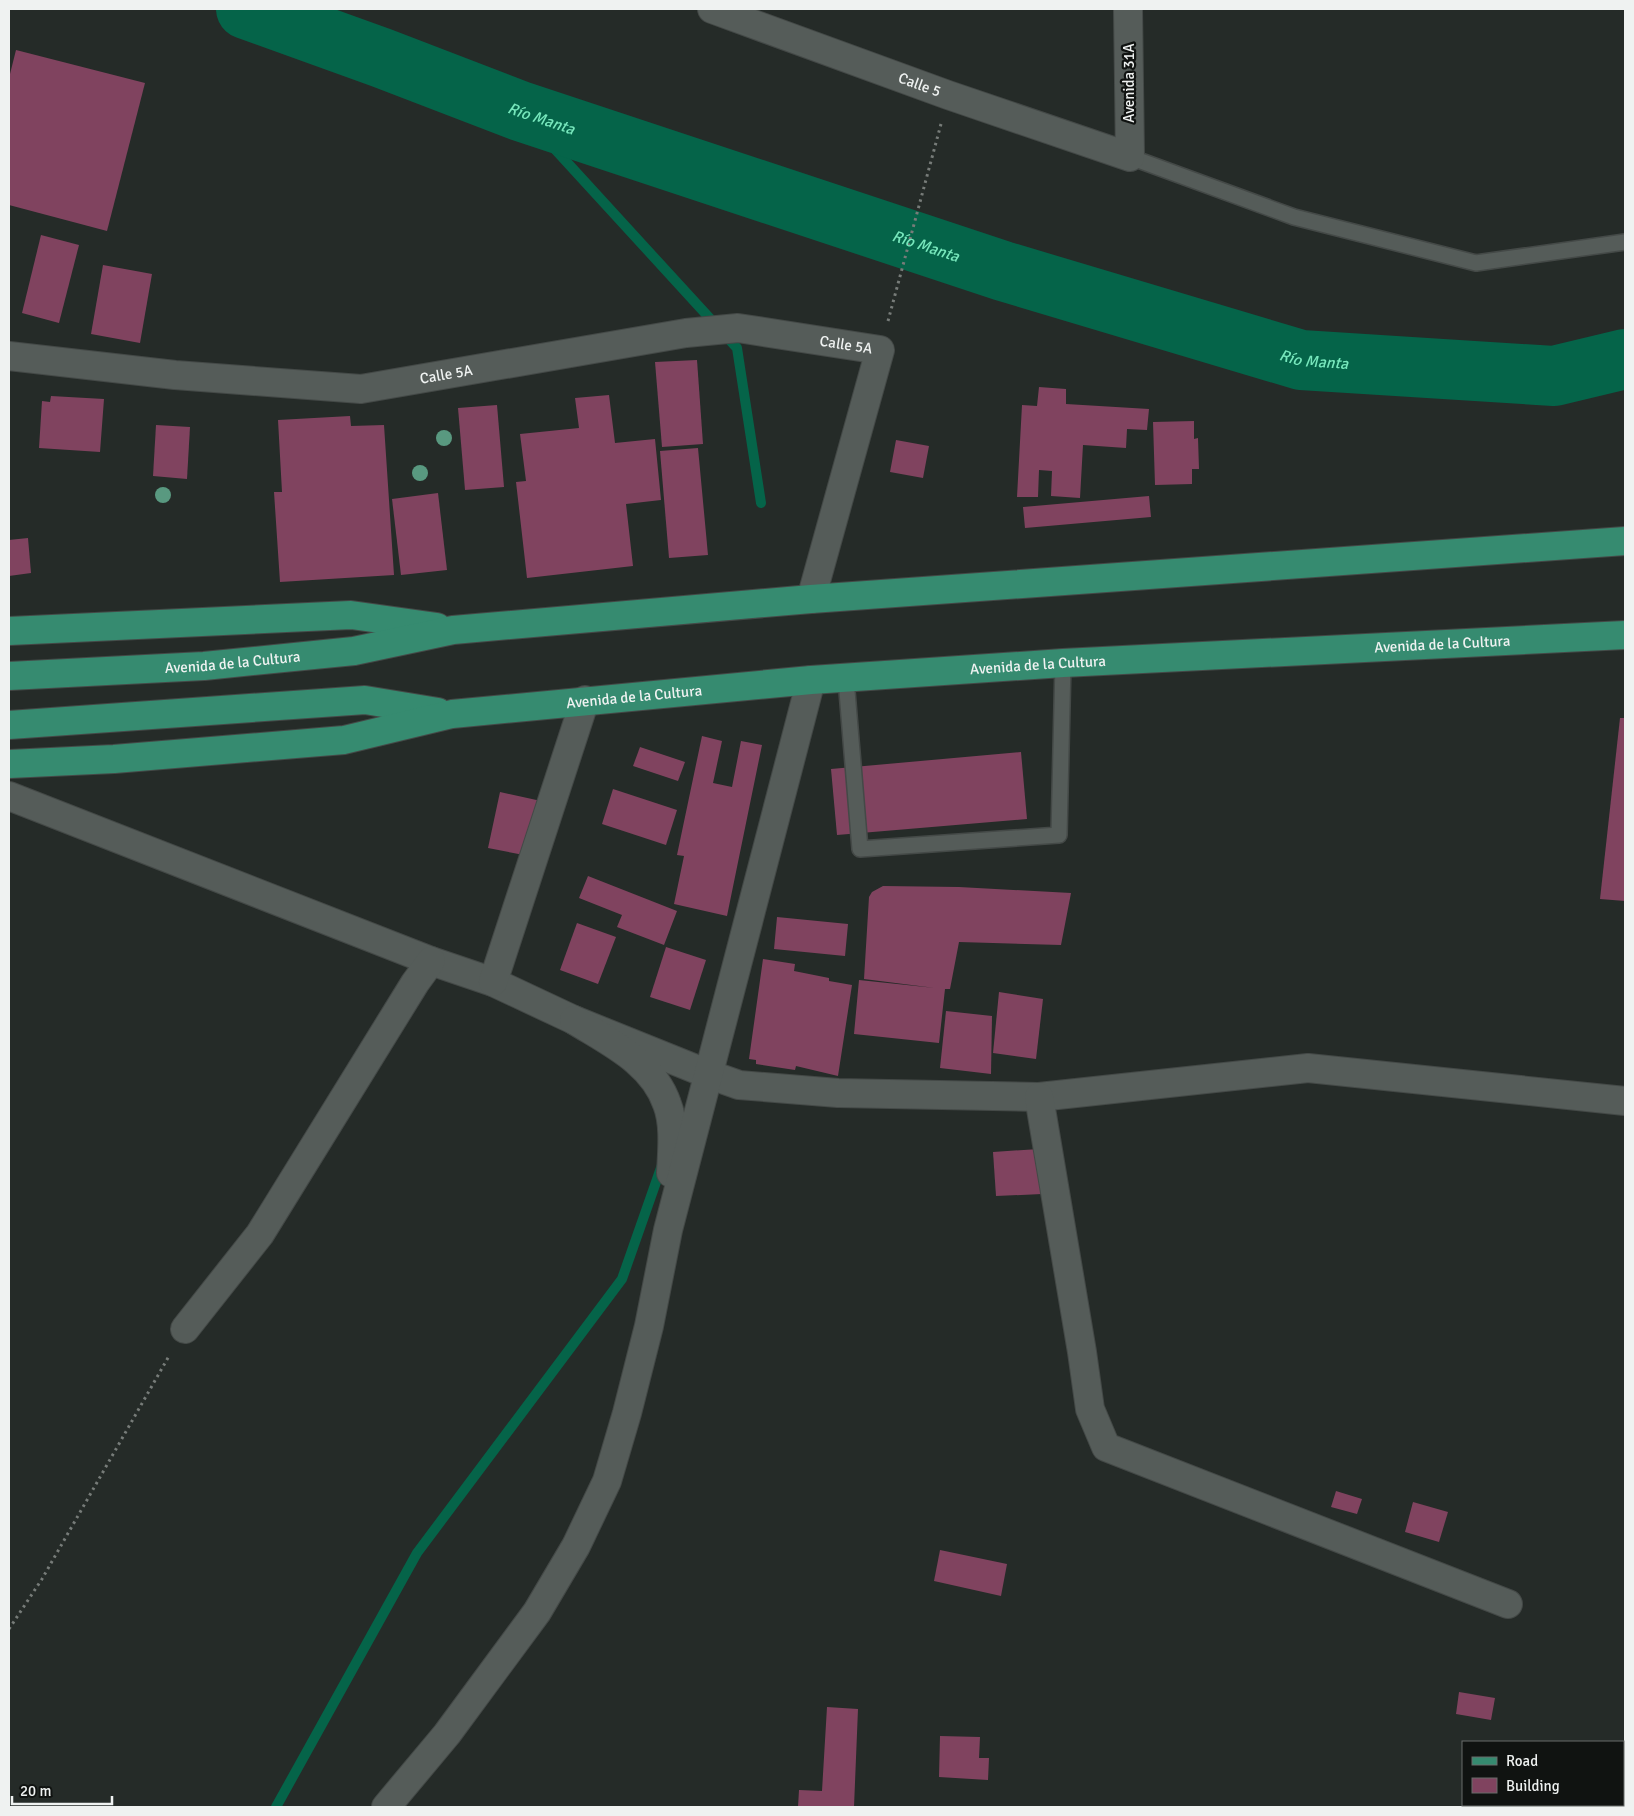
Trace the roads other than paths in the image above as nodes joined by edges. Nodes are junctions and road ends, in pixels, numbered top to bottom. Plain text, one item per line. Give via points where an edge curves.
1 (712, 9) edge
2 (1128, 9) edge
3 (739, 13) edge
4 (1130, 157) junction
5 (1625, 242) edge
6 (9, 356) edge
7 (1625, 541) edge
8 (811, 599) junction
9 (453, 630) junction
10 (9, 631) edge
11 (1625, 635) edge
12 (1064, 663) junction
13 (9, 676) edge
14 (846, 678) junction
15 (811, 680) junction
16 (585, 700) junction
17 (452, 714) junction
18 (9, 725) edge
19 (9, 764) edge
20 (9, 796) edge
21 (431, 961) junction
22 (493, 982) junction
23 (574, 1020) junction
24 (708, 1074) junction
25 (1039, 1097) junction
26 (1625, 1101) edge
27 (668, 1230) junction
28 (185, 1329) road end
29 (1508, 1604) dead end
30 (386, 1807) edge

1 - 3 street, Calle 5
2 - 4 street, Avenida 31A
3 - 4 street, Calle 5 via 948,96
4 - 5 lane via 1294,217 1476,263
6 - 8 street, Calle 5A via 175,375 362,388 686,333 738,328 883,338
7 - 8 main road, Avenida de la Cultura
8 - 9 main road, Avenida de la Cultura
9 - 10 main road, Avenida de la Cultura via 351,615
9 - 13 main road, Avenida de la Cultura via 354,652 204,666
11 - 12 main road, Avenida de la Cultura
12 - 14 main road, Avenida de la Cultura
12 - 14 lane via 1059,835 860,849
14 - 15 main road, Avenida de la Cultura
15 - 16 main road, Avenida de la Cultura
15 - 24 street
16 - 17 main road, Avenida de la Cultura
16 - 22 street
17 - 18 main road, Avenida de la Cultura via 365,700
17 - 19 main road, Avenida de la Cultura via 344,740 114,759
20 - 21 street
21 - 22 street
21 - 28 street via 260,1234
22 - 23 street
23 - 24 street
23 - 27 street via 626,1052 654,1078 668,1104 672,1136
24 - 25 street via 739,1085 838,1093
24 - 27 street
25 - 26 street via 1308,1068
25 - 29 street via 1090,1409 1106,1447
27 - 30 street via 648,1326 607,1481 576,1546 538,1612 447,1734

